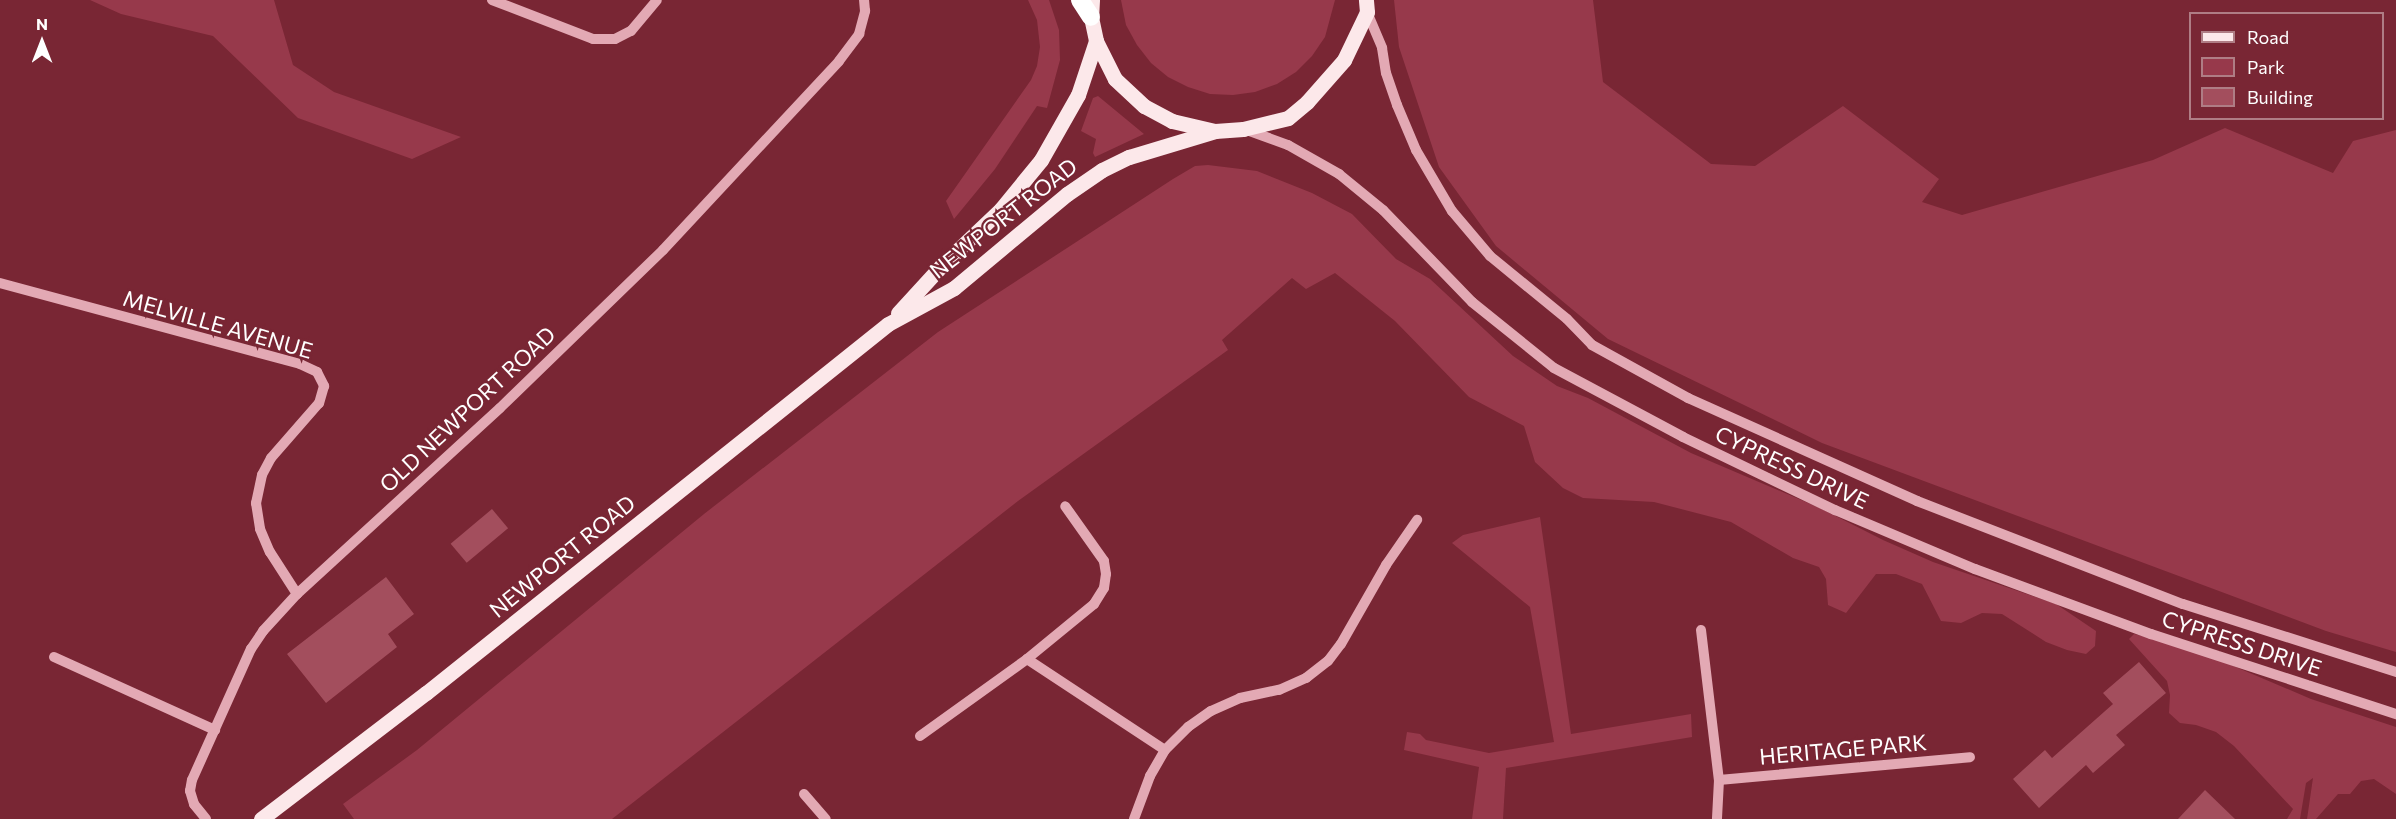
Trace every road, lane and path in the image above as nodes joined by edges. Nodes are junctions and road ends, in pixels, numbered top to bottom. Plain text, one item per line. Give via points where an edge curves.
1 (492, 0) edge
2 (657, 0) edge
3 (864, 0) edge
4 (1080, 0) edge
5 (1367, 6) edge
6 (1091, 9) edge
7 (1096, 41) junction
8 (1243, 129) junction
9 (1215, 131) junction
10 (0, 283) edge
11 (888, 324) junction
12 (1065, 506) dead end
13 (1417, 520) dead end
14 (297, 594) junction
15 (1701, 630) dead end
16 (54, 657) dead end
17 (1027, 659) junction
18 (2396, 672) edge
19 (2396, 714) edge
20 (215, 730) junction
21 (920, 736) dead end
22 (1165, 750) junction
23 (1970, 758) dead end
24 (1719, 780) junction
25 (804, 794) dead end
26 (206, 819) edge
27 (261, 819) edge
28 (826, 819) edge
29 (1134, 819) edge
30 (1717, 819) edge

1 - 2 street via 593,39 615,39 631,31
3 - 14 street, OLD NEWPORT ROAD via 859,34 727,183 594,319
4 - 6 highway
5 - 8 main road via 1344,60 1308,102 1288,118
5 - 18 street, CYPRESS DRIVE via 1397,105 1416,150 1452,211 1490,256 1567,319 1592,345 1688,398 1917,501 2183,604
6 - 7 main road
7 - 9 main road via 1114,78 1144,106 1172,121
7 - 11 main road, NEWPORT ROAD via 1078,95 1041,160 1001,209
8 - 9 main road
8 - 19 street, CYPRESS DRIVE via 1288,145 1339,174 1383,210 1472,302 1554,368 1683,437 1835,510 1975,569 2151,634
9 - 11 main road, NEWPORT ROAD via 1129,157 1102,170 1067,194 954,288
10 - 14 street, MELVILLE AVENUE via 300,364 317,372 324,386 319,403 271,458 262,475 256,503 260,529 270,552
11 - 27 main road, NEWPORT ROAD via 426,693
12 - 17 street via 1104,561 1104,588 1094,604
13 - 22 street via 1328,661 1306,678 1279,690 1240,698 1211,711
14 - 20 street, OLD NEWPORT ROAD via 251,649
15 - 24 street
16 - 20 street
17 - 21 street
17 - 22 street
20 - 26 street, OLD NEWPORT ROAD via 190,791
22 - 29 street via 1150,776
23 - 24 street, HERITAGE PARK
24 - 30 street
25 - 28 street

